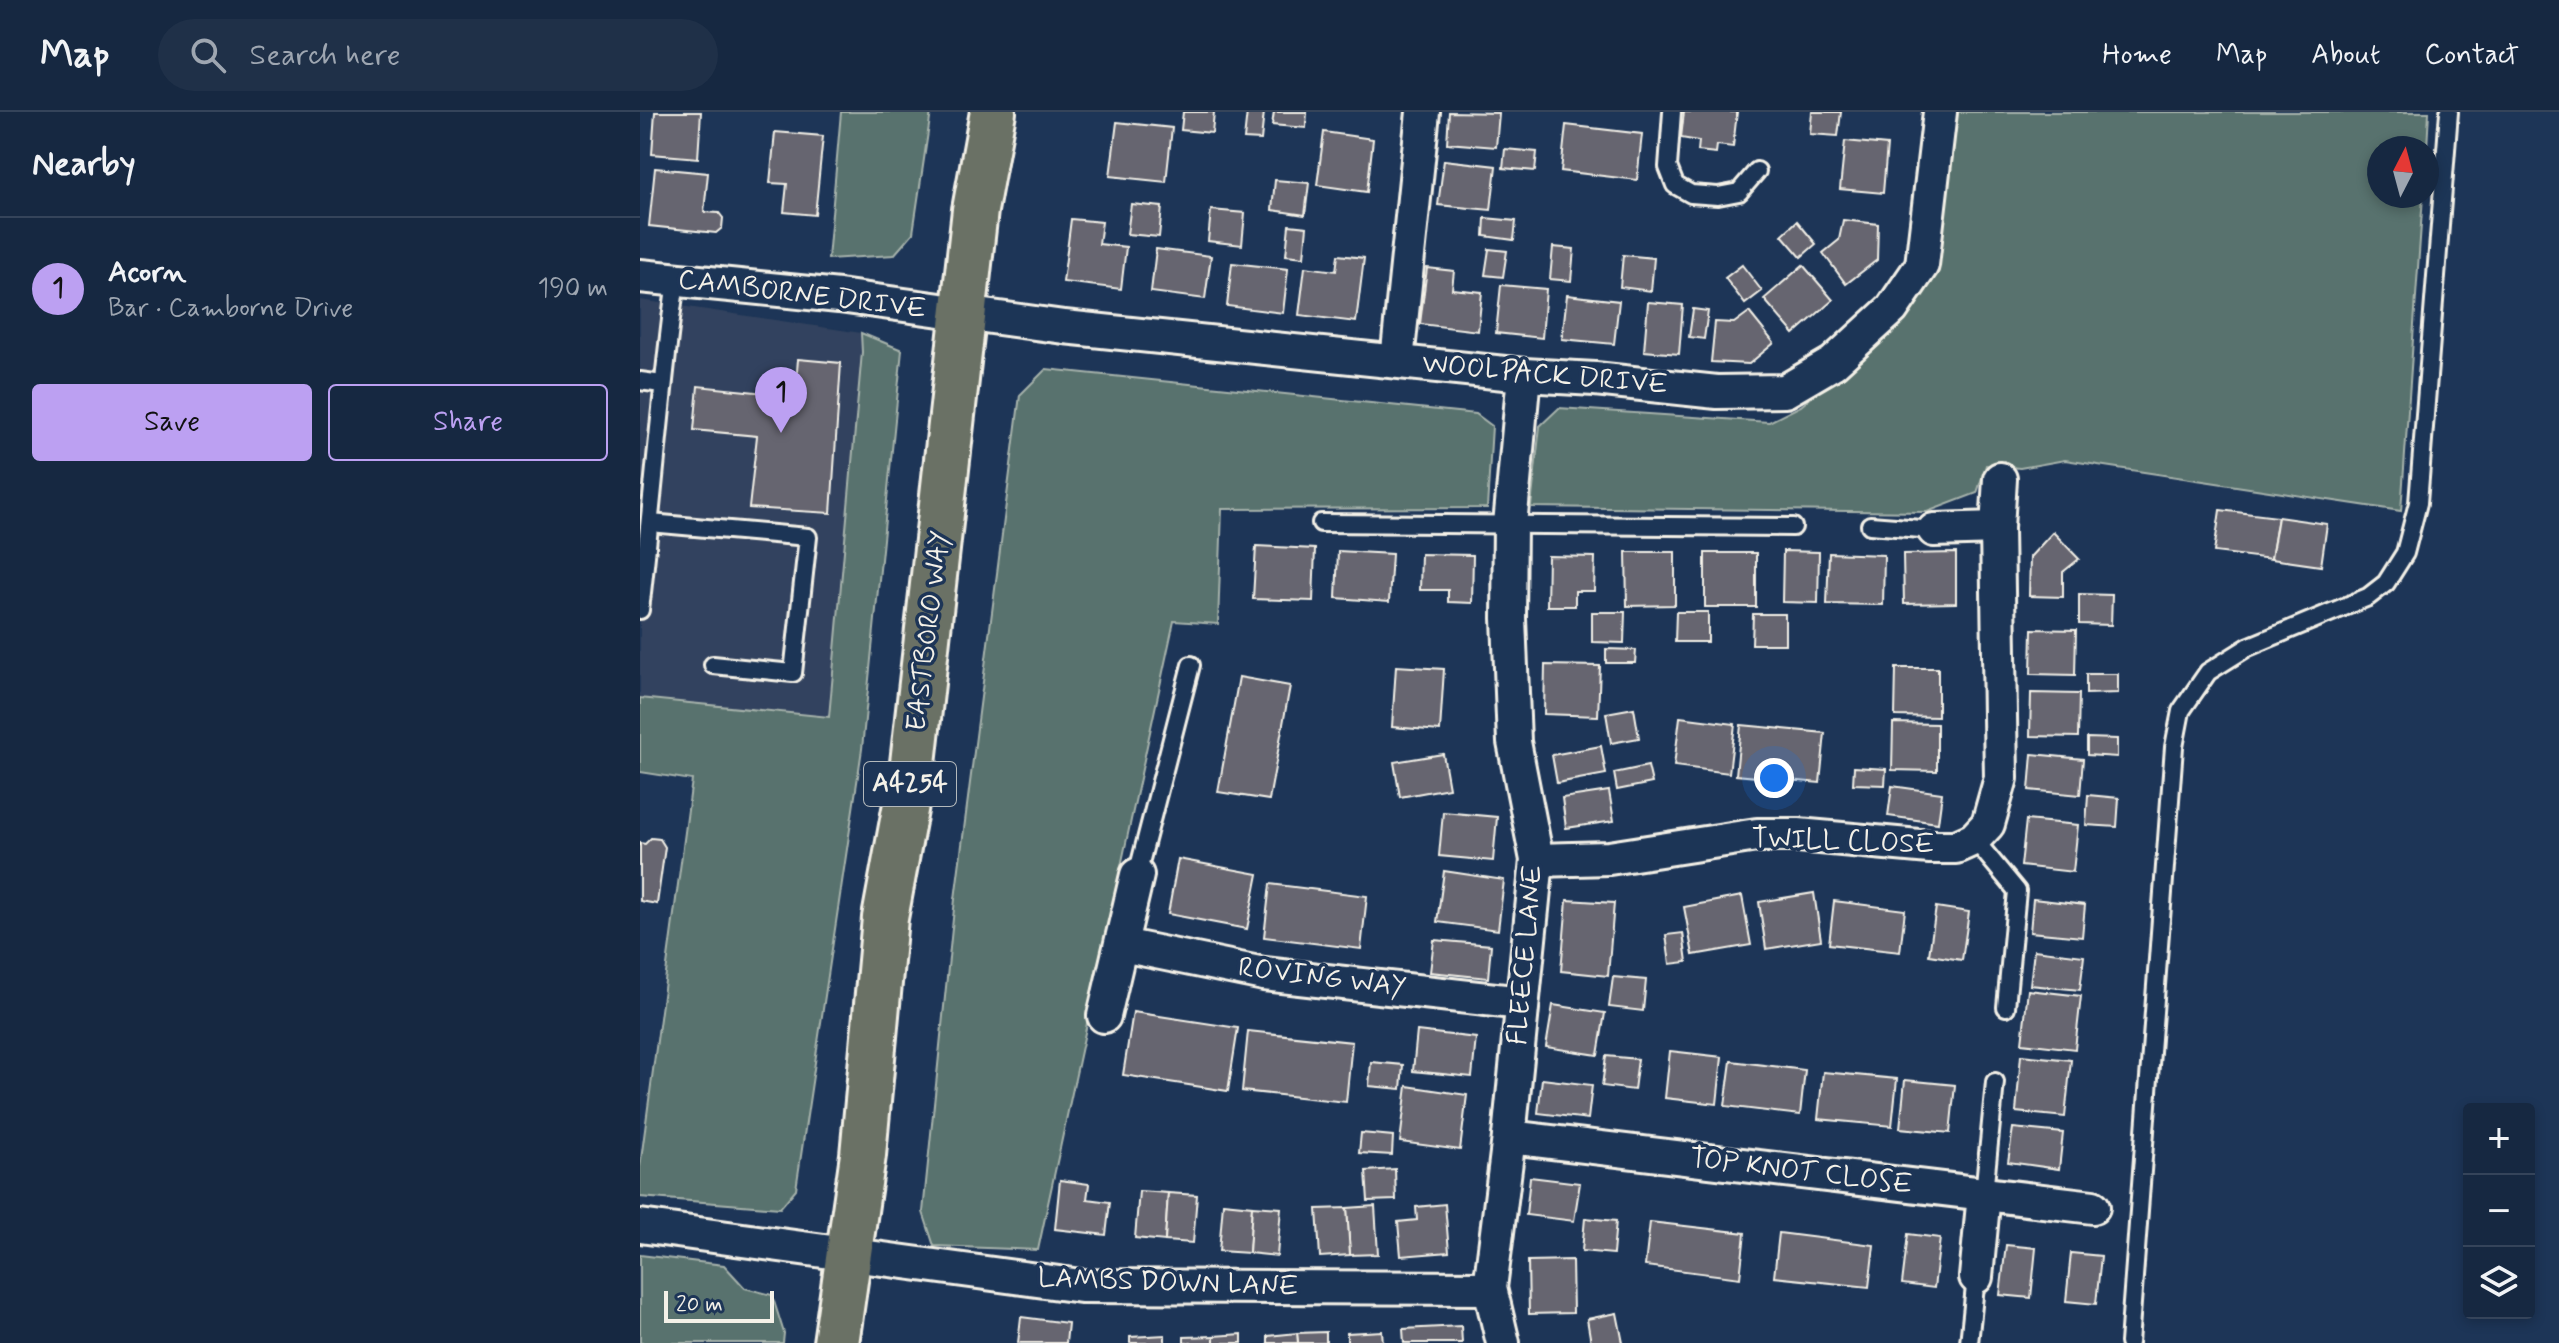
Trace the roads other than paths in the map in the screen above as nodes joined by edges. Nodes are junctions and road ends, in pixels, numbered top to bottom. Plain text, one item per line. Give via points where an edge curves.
1 (985, 112) edge
2 (993, 112) edge
3 (1423, 112) edge
4 (1672, 112) edge
5 (1940, 112) edge
6 (2449, 112) edge
7 (984, 155) junction
8 (1757, 171) dead end
9 (640, 276) edge
10 (676, 280) junction
11 (965, 314) junction
12 (1397, 361) junction
13 (1524, 375) junction
14 (640, 381) edge
15 (662, 384) junction
16 (640, 455) edge
17 (657, 456) junction
18 (2000, 479) dead end
19 (650, 523) junction
20 (1321, 523) dead end
21 (1510, 525) junction
22 (1870, 525) dead end
23 (1793, 527) dead end
24 (1997, 528) junction
25 (1934, 530) joint
26 (640, 610) edge
27 (713, 665) dead end
28 (1191, 665) dead end
29 (1974, 839) junction
30 (1537, 860) junction
31 (1137, 875) joint
32 (1122, 945) junction
33 (1522, 1003) junction
34 (2006, 1007) dead end
35 (1104, 1016) dead end
36 (1995, 1082) dead end
37 (1509, 1137) junction
38 (1984, 1194) junction
39 (2093, 1207) dead end
40 (640, 1226) edge
41 (847, 1253) junction
42 (1976, 1277) joint
43 (1490, 1288) junction
44 (836, 1343) edge
45 (1503, 1343) edge
46 (1969, 1343) edge
47 (2129, 1343) edge

1 - 7 main road, A4254
2 - 7 main road, A4254
3 - 12 street
4 - 8 lane via 1668,167 1675,185 1691,194 1718,196 1739,192
5 - 13 street, WOOLPACK DRIVE via 1922,265 1892,309 1833,363 1785,391 1717,392
6 - 47 lane via 2418,503 2405,553 2386,583 2368,597 2248,647 2208,672 2181,711 2174,747
7 - 11 main road, EASTBORO WAY / A4254
9 - 10 street, CAMBORNE DRIVE
10 - 11 street, CAMBORNE DRIVE
10 - 15 lane
11 - 12 street, WOOLPACK DRIVE
11 - 41 main road, EASTBORO WAY / A4254 via 912,772 885,918 863,1155
12 - 13 street, WOOLPACK DRIVE
13 - 21 street, FLEECE LANE
14 - 15 lane
15 - 17 lane
16 - 17 lane
17 - 19 lane
18 - 24 street, TWILL CLOSE
19 - 26 lane
19 - 27 lane via 808,537 793,673
20 - 21 lane
21 - 23 lane
21 - 30 street, FLEECE LANE via 1514,742
22 - 25 lane
24 - 25 street
24 - 29 street, TWILL CLOSE via 2001,778 1988,824
28 - 31 lane
29 - 30 street, TWILL CLOSE via 1956,847 1930,847 1757,835 1609,858
29 - 34 lane via 2017,891
30 - 33 street, FLEECE LANE
31 - 32 street
32 - 33 street, ROVING WAY via 1264,974
32 - 35 street
33 - 37 street, FLEECE LANE
36 - 38 lane
37 - 38 street, TOP KNOT CLOSE
37 - 43 street, FLEECE LANE
38 - 39 street, TOP KNOT CLOSE
38 - 42 street
40 - 41 street
41 - 43 street, LAMBS DOWN LANE via 1081,1286
41 - 44 main road, EASTBORO WAY / A4254
42 - 46 lane
43 - 45 street, FLEECE LANE

